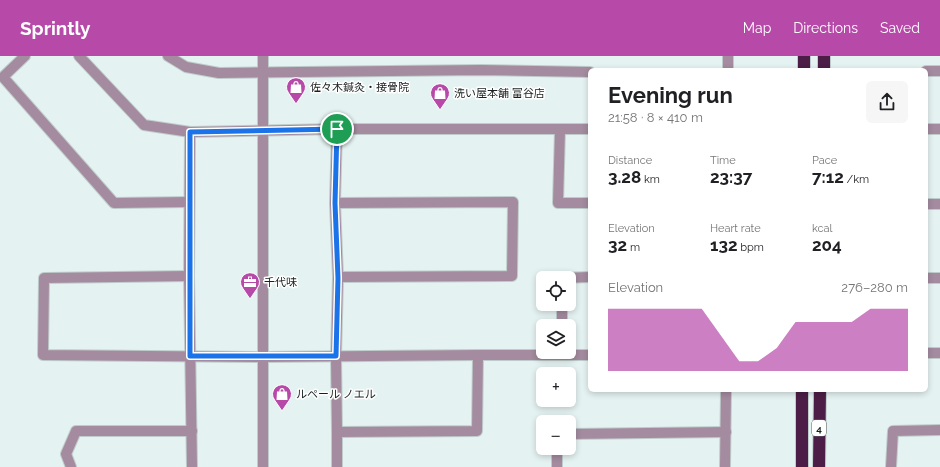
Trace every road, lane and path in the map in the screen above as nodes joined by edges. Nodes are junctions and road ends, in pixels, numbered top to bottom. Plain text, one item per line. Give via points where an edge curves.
1 (25, 56) edge
2 (79, 56) edge
3 (168, 56) edge
4 (263, 56) edge
5 (728, 56) edge
6 (804, 56) edge
7 (824, 56) edge
8 (728, 68) edge
9 (804, 68) edge
10 (824, 68) edge
11 (928, 70) edge
12 (940, 70) edge
13 (263, 72) junction
14 (588, 72) edge
15 (337, 129) junction
16 (560, 129) junction
17 (588, 129) edge
18 (928, 129) edge
19 (940, 129) edge
20 (262, 130) junction
21 (190, 132) junction
22 (189, 202) junction
23 (335, 203) junction
24 (588, 203) edge
25 (928, 204) edge
26 (940, 204) edge
27 (189, 276) junction
28 (588, 277) edge
29 (338, 278) junction
30 (576, 278) edge
31 (928, 278) edge
32 (940, 278) edge
33 (928, 353) edge
34 (940, 353) edge
35 (536, 354) edge
36 (478, 355) junction
37 (576, 355) edge
38 (190, 356) junction
39 (336, 356) junction
40 (588, 356) edge
41 (262, 357) junction
42 (726, 392) edge
43 (802, 392) edge
44 (820, 392) edge
45 (940, 430) edge
46 (192, 431) junction
47 (337, 432) junction
48 (726, 432) junction
49 (576, 434) edge
50 (556, 455) edge
51 (71, 467) edge
52 (192, 467) edge
53 (263, 467) edge
54 (337, 467) edge
55 (557, 467) edge
56 (725, 467) edge
57 (802, 467) edge
58 (819, 467) edge
59 (891, 467) edge

1 - 22 street via 3,77 114,202
2 - 21 street via 144,126
3 - 13 street via 186,67 198,70 219,73
4 - 13 street
5 - 8 street
6 - 9 highway
7 - 10 highway
11 - 12 street
13 - 14 street
13 - 20 street
15 - 16 street
15 - 20 street
15 - 23 street
16 - 17 street
16 - 24 street via 558,203
18 - 19 street
20 - 21 street
20 - 41 street
21 - 22 street
22 - 27 street
23 - 29 street
23 - 29 street via 513,202 512,276
25 - 26 street
27 - 38 street
27 - 38 street via 44,278 43,355
28 - 30 street
29 - 39 street
31 - 32 street
33 - 34 street
35 - 36 street
36 - 39 street
36 - 47 street via 477,431
37 - 40 street
38 - 41 street
38 - 46 street
39 - 41 street
39 - 47 street
41 - 53 street
42 - 48 street
43 - 57 highway, 4
44 - 58 highway, 4
45 - 59 street via 892,431
46 - 51 street via 76,431 66,454
46 - 52 street
47 - 54 street
48 - 49 street
48 - 56 street
50 - 55 street

